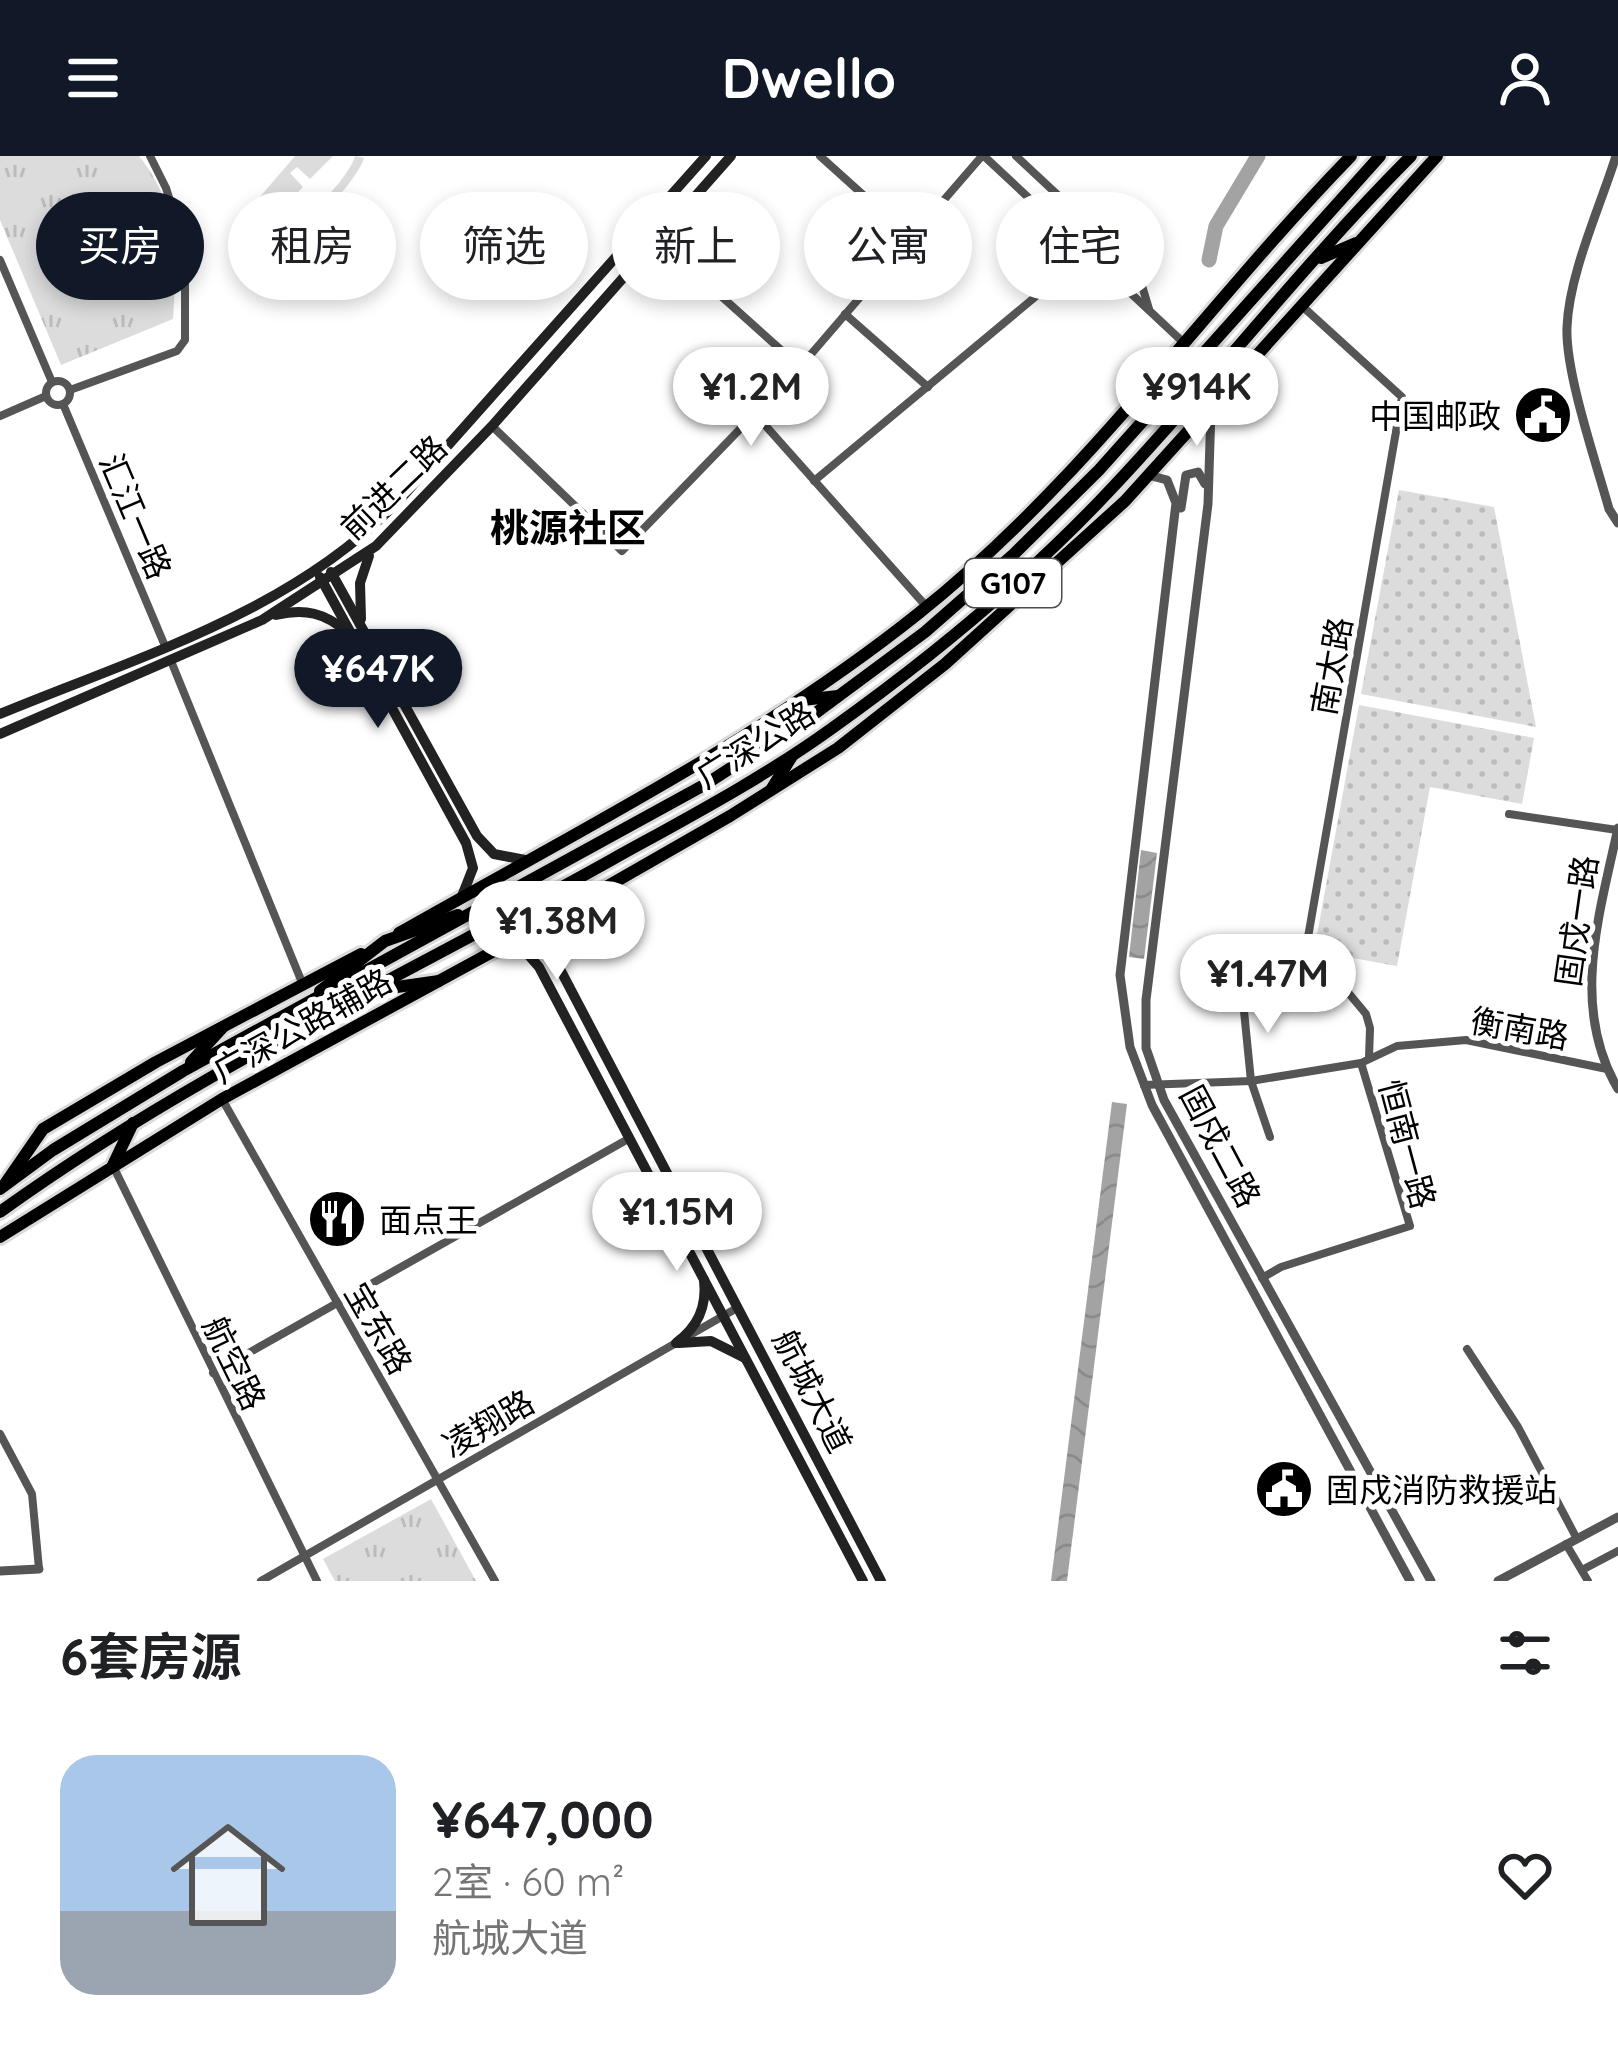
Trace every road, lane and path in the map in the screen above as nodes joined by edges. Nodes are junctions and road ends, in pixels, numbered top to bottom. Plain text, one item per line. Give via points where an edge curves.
1 (150, 156) edge
2 (706, 156) edge
3 (731, 156) edge
4 (820, 156) edge
5 (983, 156) edge
6 (1016, 156) edge
7 (1351, 156) edge
8 (1380, 156) edge
9 (1411, 156) edge
10 (1437, 156) edge
11 (1616, 156) edge
12 (674, 192) edge
13 (699, 192) edge
14 (860, 192) edge
15 (951, 192) edge
16 (1022, 192) edge
17 (1357, 243) junction
18 (0, 260) edge
19 (612, 261) edge
20 (1315, 261) junction
21 (612, 289) edge
22 (726, 300) edge
23 (857, 300) edge
24 (1032, 300) edge
25 (1139, 300) edge
26 (1301, 305) junction
27 (1150, 310) junction
28 (845, 314) junction
29 (1186, 344) junction
30 (800, 367) junction
31 (52, 382) junction
32 (928, 387) junction
33 (70, 390) junction
34 (46, 396) junction
35 (63, 404) junction
36 (1211, 405) junction
37 (755, 415) junction
38 (0, 416) edge
39 (492, 426) junction
40 (1148, 475) junction
41 (814, 481) junction
42 (1618, 523) edge
43 (376, 546) junction
44 (1172, 559) junction
45 (1200, 561) junction
46 (321, 566) junction
47 (328, 579) junction
48 (927, 607) junction
49 (262, 620) junction
50 (360, 637) junction
51 (165, 646) junction
52 (171, 662) junction
53 (839, 696) junction
54 (802, 700) junction
55 (0, 714) edge
56 (0, 734) edge
57 (794, 752) junction
58 (771, 790) junction
59 (1509, 814) dead end
60 (1618, 829) edge
61 (529, 860) junction
62 (460, 898) junction
63 (493, 902) junction
64 (564, 908) junction
65 (385, 941) junction
66 (1237, 941) dead end
67 (505, 945) junction
68 (439, 981) junction
69 (303, 986) junction
70 (376, 989) junction
71 (1121, 999) junction
72 (1146, 1000) junction
73 (579, 1006) junction
74 (288, 1015) junction
75 (565, 1015) junction
76 (223, 1027) junction
77 (1365, 1061) junction
78 (1606, 1070) junction
79 (183, 1071) junction
80 (1251, 1082) junction
81 (1142, 1085) junction
82 (1158, 1086) junction
83 (1618, 1089) edge
84 (222, 1099) junction
85 (133, 1123) junction
86 (1270, 1137) dead end
87 (631, 1138) junction
88 (113, 1166) junction
89 (2, 1187) edge
90 (0, 1212) edge
91 (0, 1237) edge
92 (699, 1266) junction
93 (1262, 1278) junction
94 (337, 1303) junction
95 (739, 1307) junction
96 (725, 1315) junction
97 (676, 1343) junction
98 (1467, 1349) dead end
99 (751, 1364) junction
100 (213, 1373) junction
101 (0, 1434) edge
102 (437, 1480) junction
103 (1618, 1517) edge
104 (1572, 1541) junction
105 (1618, 1551) edge
106 (303, 1557) junction
107 (39, 1569) joint
108 (1582, 1570) junction
109 (0, 1571) edge
110 (878, 1580) edge
111 (261, 1581) edge
112 (317, 1581) edge
113 (495, 1581) edge
114 (863, 1581) edge
115 (1410, 1581) edge
116 (1431, 1581) edge
117 (1498, 1581) edge
118 (1588, 1581) edge

1 - 33 street via 185,249 185,340 176,351
2 - 12 main road, 前进二路
3 - 13 main road, 前进二路
4 - 14 street
5 - 15 street
5 - 16 street
6 - 27 street via 1137,269
7 - 29 main road, 广深公路辅路
8 - 53 main road, 广深公路 / G107 via 1099,470 925,632
9 - 20 main road, 广深公路 / G107
10 - 17 main road, 广深公路辅路
11 - 42 street via 1571,299 1567,340
17 - 20 main road
17 - 26 main road, 广深公路辅路
18 - 31 street
19 - 46 main road, 前进二路 via 387,513
20 - 57 main road, 广深公路 / G107 via 1028,571 937,649
21 - 39 main road, 前进二路
22 - 30 street
23 - 28 street
24 - 32 street
25 - 27 street
26 - 36 main road, 广深公路辅路
26 - 77 street, 南太路 via 1402,397 1307,944 1366,1014
27 - 29 street
28 - 30 street
28 - 32 street
29 - 48 main road, 广深公路辅路 via 1090,454
30 - 37 street
31 - 33 street
31 - 34 street
32 - 41 street
33 - 35 street
34 - 35 street
34 - 38 street
35 - 51 street, 汇江一路
36 - 40 main road, 广深公路辅路
36 - 45 street, 固戍二路
37 - 39 street via 622,551
37 - 41 street
39 - 43 main road, 前进二路
40 - 44 street, 固戍二路 via 1167,480 1174,493
40 - 58 main road, 广深公路辅路 via 945,664
41 - 48 street
43 - 47 main road, 前进二路
43 - 50 main road via 360,583
44 - 45 street via 1185,478 1194,471 1205,480
44 - 71 street, 固戍二路
45 - 72 street, 固戍二路
46 - 47 main road
46 - 51 main road, 前进二路
47 - 49 main road, 前进二路
47 - 50 main road
48 - 54 main road, 广深公路辅路
49 - 50 main road via 320,614
49 - 52 main road, 前进二路
50 - 61 main road via 477,836 504,859
50 - 62 main road via 466,843 472,878
51 - 55 main road, 前进二路
52 - 56 main road, 前进二路
52 - 69 street
53 - 54 main road
53 - 63 main road, 广深公路 / G107 via 706,784
54 - 61 main road, 广深公路辅路
57 - 58 main road
57 - 70 main road, 广深公路 / G107
58 - 64 main road, 广深公路辅路
59 - 60 street
60 - 78 street, 固戍一路 via 1591,977 1591,1018
61 - 62 main road, 广深公路辅路
62 - 65 main road, 广深公路辅路
63 - 65 main road
63 - 74 main road, 广深公路 / G107
64 - 67 main road, 广深公路辅路
64 - 73 main road, 航城大道 via 549,945
65 - 69 main road, 广深公路辅路
65 - 74 main road
66 - 80 street
67 - 68 main road, 广深公路辅路
67 - 75 main road, 航城大道 via 532,957
68 - 70 main road
68 - 84 main road, 广深公路辅路
69 - 76 main road, 广深公路辅路
70 - 85 main road, 广深公路 / G107
71 - 72 street via 1132,1008
71 - 81 street, 固戍二路
72 - 82 street, 固戍二路 via 1146,1048
73 - 75 main road via 568,1003
73 - 95 main road, 航城大道
74 - 79 main road, 广深公路 / G107
75 - 87 main road, 航城大道
76 - 79 main road
76 - 89 main road, 广深公路辅路 via 43,1129
77 - 78 street, 衡南路 via 1397,1046 1466,1040
77 - 80 street, 衡南路
77 - 93 street, 恒南一路 via 1410,1226
78 - 83 street, 固戍一路
79 - 89 main road, 广深公路 / G107
80 - 82 street, 衡南路
80 - 86 street
81 - 82 street, 衡南路
81 - 115 street, 固戍二路
82 - 93 street, 固戍二路
84 - 88 main road, 广深公路辅路
84 - 94 street, 宝东路
85 - 88 main road
85 - 90 main road, 广深公路 / G107
87 - 92 main road, 航城大道
87 - 94 street
88 - 91 main road, 广深公路辅路
88 - 100 street, 航空路
92 - 96 main road, 航城大道
92 - 97 main road via 703,1309
93 - 116 street, 固戍二路
94 - 100 street
94 - 102 street, 宝东路
95 - 96 street, 凌翔路
95 - 110 main road, 航城大道
96 - 97 street, 凌翔路
96 - 99 main road, 航城大道
97 - 99 main road via 711,1341
97 - 102 street, 凌翔路
98 - 104 street via 1518,1426
99 - 114 main road, 航城大道
100 - 106 street, 航空路
101 - 107 street via 32,1494
102 - 106 street, 凌翔路
102 - 113 street, 宝东路
103 - 104 street
104 - 108 street
104 - 117 street
105 - 108 street
106 - 111 street, 凌翔路
106 - 112 street, 航空路
107 - 109 street
108 - 118 street

